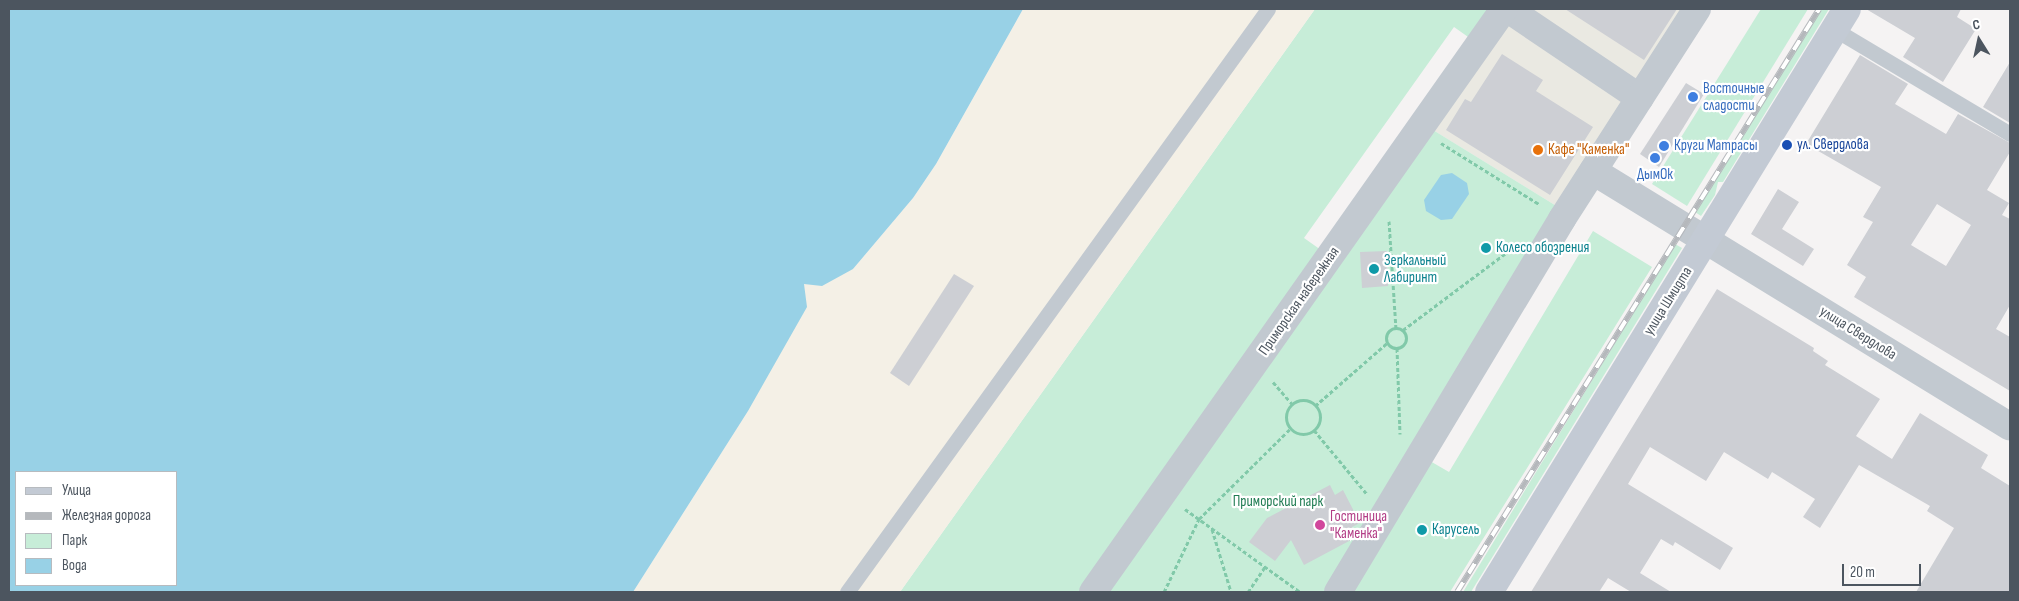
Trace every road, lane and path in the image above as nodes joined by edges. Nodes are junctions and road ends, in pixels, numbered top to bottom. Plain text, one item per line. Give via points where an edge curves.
1 (1268, 9) edge
2 (1506, 9) edge
3 (1697, 9) edge
4 (1840, 19) edge
5 (1640, 98) junction
6 (1419, 130) junction
7 (2010, 134) edge
8 (1593, 171) junction
9 (1386, 175) junction
10 (1562, 219) junction
11 (1705, 240) junction
12 (1518, 244) dead end
13 (1396, 328) junction
14 (1403, 330) junction
15 (1388, 344) junction
16 (1397, 348) junction
17 (1315, 406) junction
18 (2010, 427) edge
19 (1290, 429) junction
20 (1314, 430) junction
21 (1400, 438) dead end
22 (1163, 494) junction
23 (1384, 515) junction
24 (1199, 520) junction
25 (1212, 528) junction
26 (1265, 567) junction
27 (846, 592) edge
28 (1093, 592) edge
29 (1164, 592) edge
30 (1231, 592) edge
31 (1248, 592) edge
32 (1300, 592) edge
33 (1338, 592) edge
34 (1489, 592) edge

1 - 27 lane
2 - 5 street
2 - 6 street, Приморская набережная
3 - 5 street
4 - 7 lane
4 - 11 street, улица Шмидта
5 - 8 street
6 - 9 street, Приморская набережная
6 - 10 path
8 - 10 street
8 - 11 street, улица Свердлова
9 - 13 path
9 - 22 street, Приморская набережная
10 - 23 street
11 - 18 street, улица Свердлова
11 - 34 street, улица Шмидта
12 - 14 path
13 - 14 path
13 - 15 path via 1388,332
14 - 16 path via 1405,343
15 - 16 path
15 - 17 path
16 - 21 path
17 - 19 path via 1306,401 1292,404 1286,414
17 - 20 path via 1319,420
19 - 20 path via 1305,434
19 - 24 path
20 - 23 path
22 - 24 path
22 - 28 street, Приморская набережная
23 - 33 street
24 - 25 path
24 - 29 path
25 - 26 path
25 - 30 path
26 - 31 path
26 - 32 path

